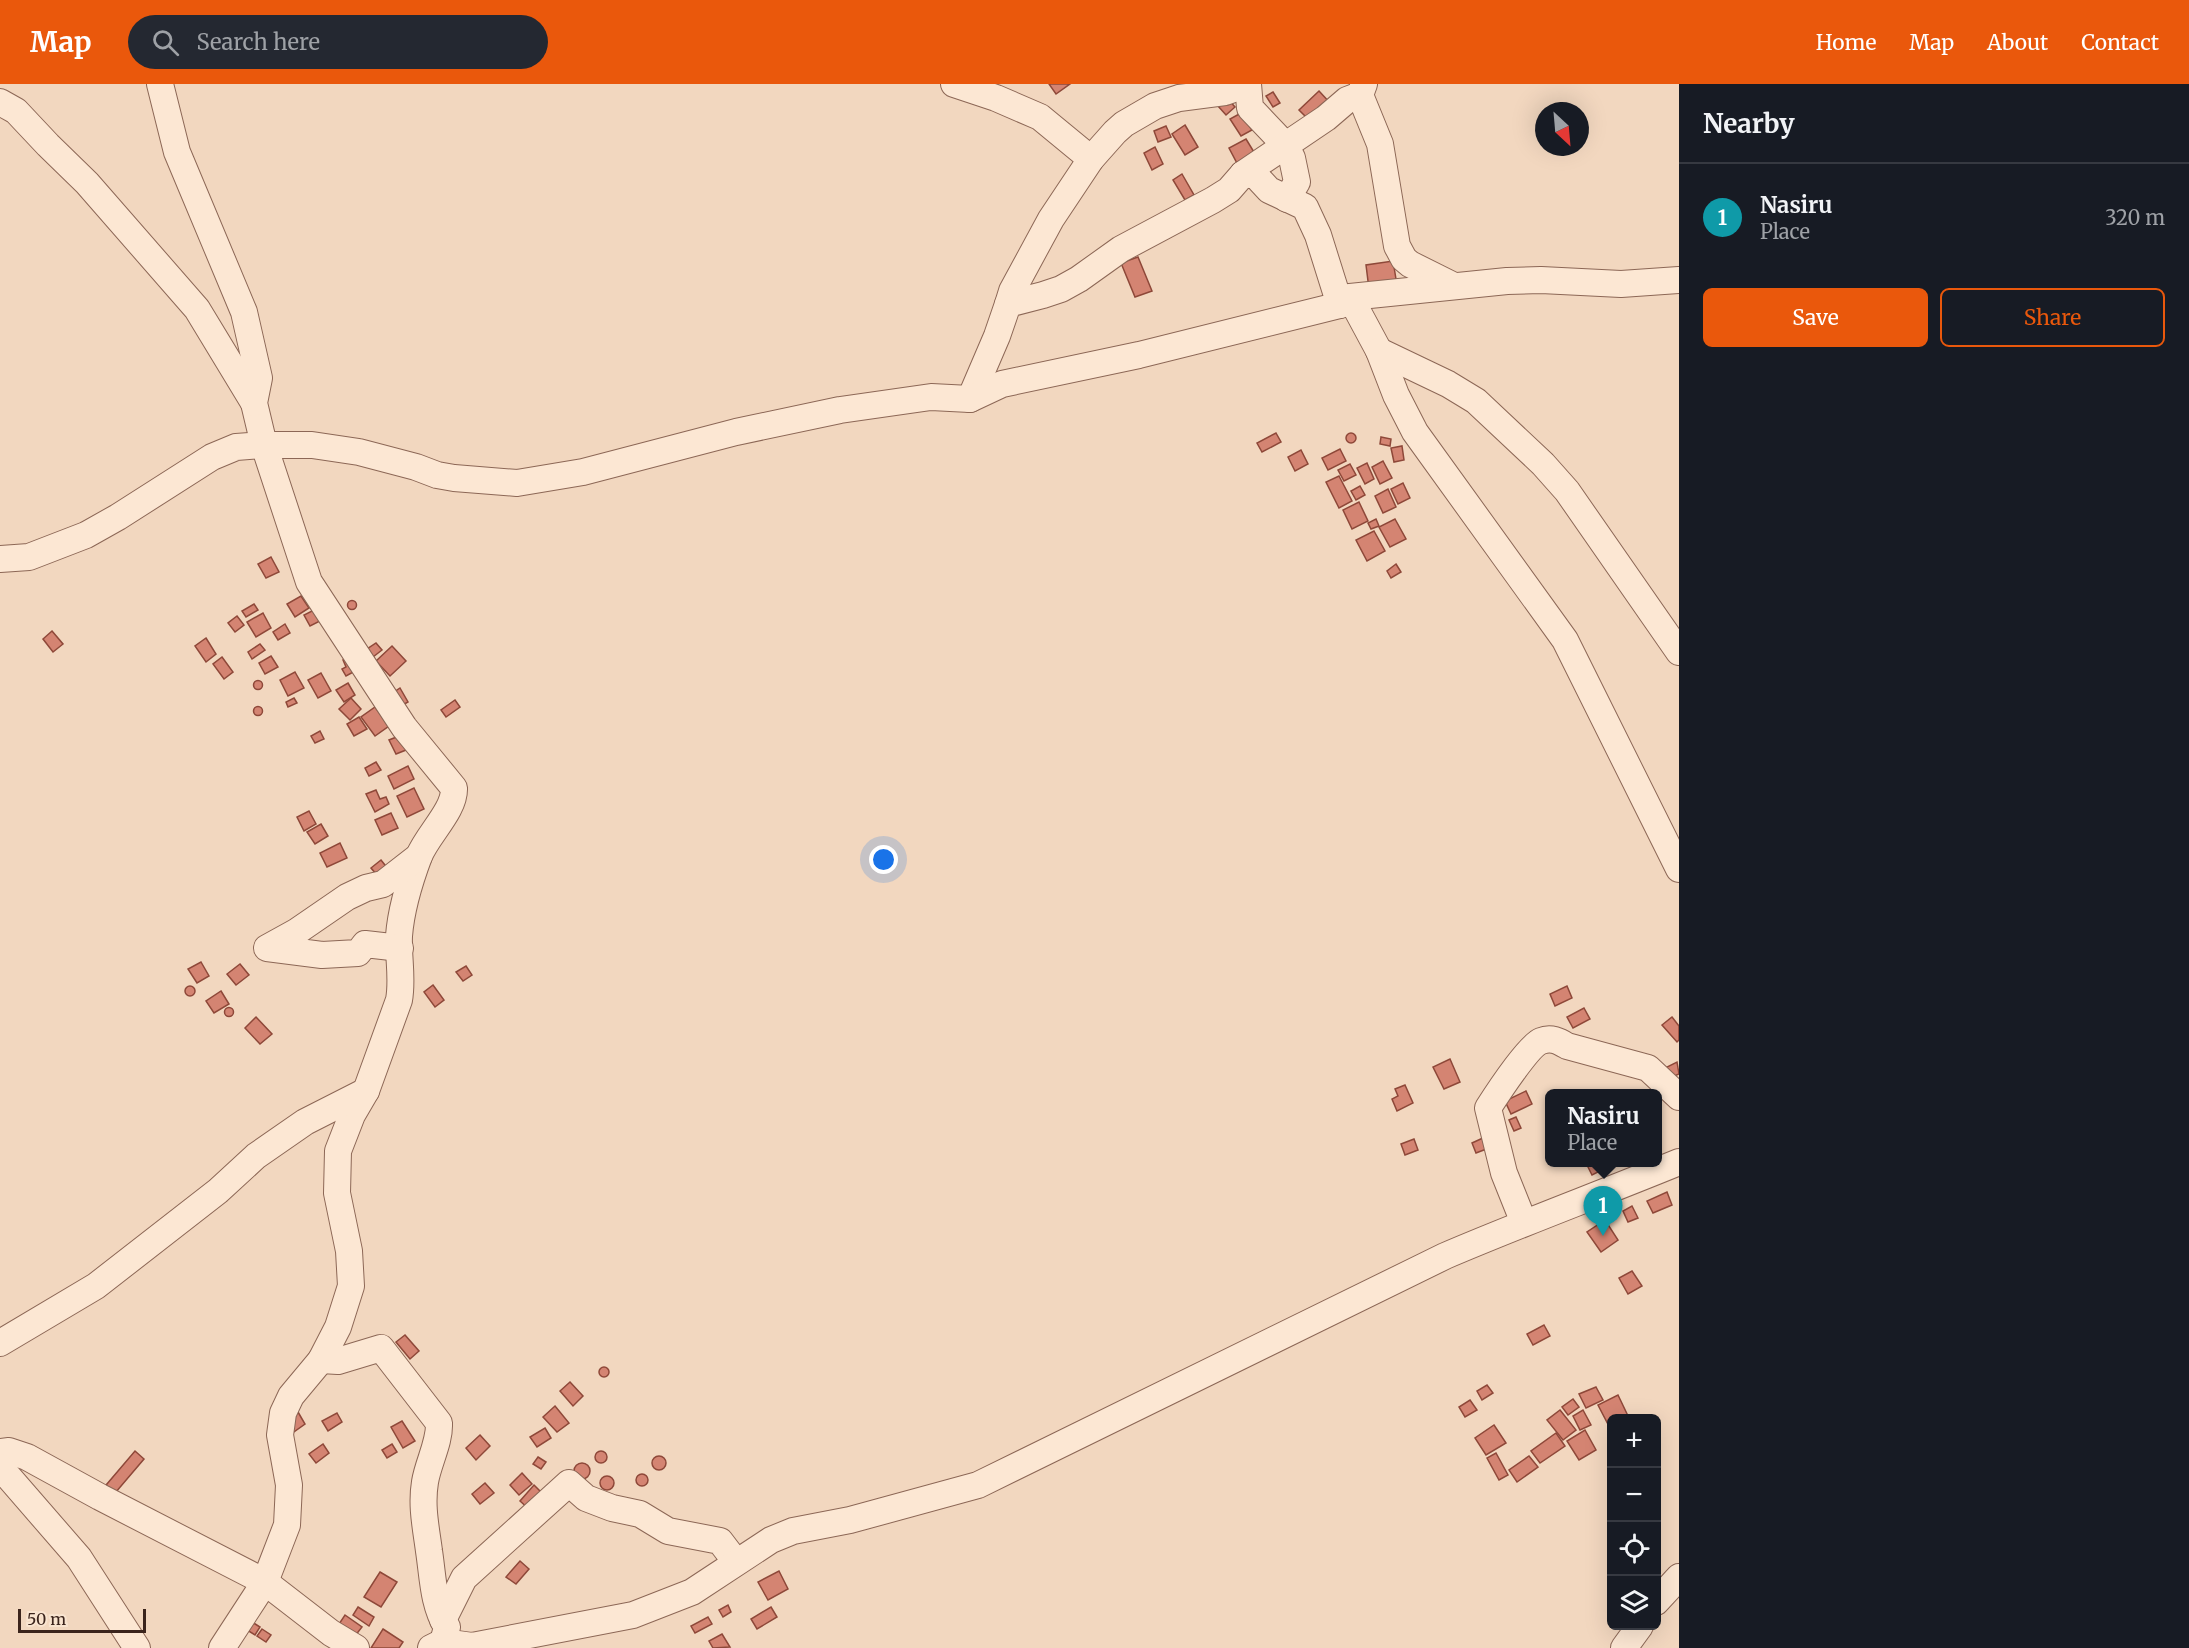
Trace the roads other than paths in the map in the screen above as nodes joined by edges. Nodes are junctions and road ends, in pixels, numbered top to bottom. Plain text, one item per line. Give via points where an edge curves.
1 (160, 84) edge
2 (954, 84) edge
3 (1248, 84) edge
4 (1362, 90) edge
5 (0, 102) edge
6 (1286, 146) junction
7 (1091, 159) junction
8 (1243, 174) junction
9 (1287, 199) junction
10 (1679, 280) edge
11 (1454, 286) junction
12 (1345, 301) junction
13 (1008, 304) junction
14 (1379, 351) junction
15 (970, 399) junction
16 (254, 403) junction
17 (264, 445) junction
18 (0, 560) edge
19 (1679, 652) edge
20 (419, 856) junction
21 (1679, 869) edge
22 (400, 948) junction
23 (366, 1091) junction
24 (1679, 1097) edge
25 (1679, 1162) edge
26 (1524, 1222) junction
27 (0, 1343) edge
28 (321, 1360) junction
29 (0, 1452) edge
30 (0, 1467) edge
31 (736, 1562) junction
32 (1679, 1577) edge
33 (265, 1582) junction
34 (1661, 1597) edge
35 (1637, 1630) edge
36 (439, 1637) edge
37 (137, 1648) edge
38 (222, 1648) edge
39 (356, 1648) edge
40 (1624, 1648) edge

1 - 16 street via 177,152 244,312 259,378
2 - 7 street via 1040,117
3 - 6 street via 1250,108
3 - 7 street via 1155,106 1114,132
4 - 6 street
4 - 11 street via 1380,144 1397,246 1410,264
5 - 16 street via 16,111 87,183 197,309
6 - 8 street
6 - 9 street via 1297,177
7 - 13 street via 1050,219
8 - 9 street via 1256,176 1269,190
8 - 13 street via 1229,190 1121,249 1079,279 1043,296
9 - 12 street via 1305,207 1309,214
10 - 11 street via 1621,284 1541,280
11 - 12 street
12 - 14 street
12 - 15 street via 1139,355 1002,384
13 - 15 street
14 - 19 street via 1476,401 1543,464
14 - 21 street via 1415,432 1565,640
15 - 17 street via 931,397 840,410 736,432 592,470 517,483 437,475 359,452
16 - 17 street
17 - 18 street via 236,447 212,457 86,535 29,557
17 - 20 street via 309,582 404,727 454,788 454,799
20 - 22 street via 406,899
20 - 22 street via 383,884 346,897 267,948 322,956 358,953 365,944
22 - 23 street via 399,1000
23 - 27 street via 289,1133 96,1286
23 - 28 street via 338,1151 337,1193 349,1251 351,1286
24 - 26 street via 1648,1068 1567,1046 1556,1039 1542,1040 1531,1047 1488,1108 1504,1173
25 - 26 street
26 - 31 street via 1445,1256 978,1485 850,1520 793,1531
28 - 33 street via 282,1413 280,1435 289,1475 289,1512
28 - 36 street via 338,1361 381,1348 439,1423 423,1498
29 - 33 street via 27,1457
30 - 37 street via 79,1558
31 - 36 street via 692,1592 633,1615 472,1646
31 - 36 street via 720,1541 668,1531 640,1514 586,1498 569,1483 464,1578
32 - 34 street
33 - 38 street
33 - 39 street
35 - 40 street

